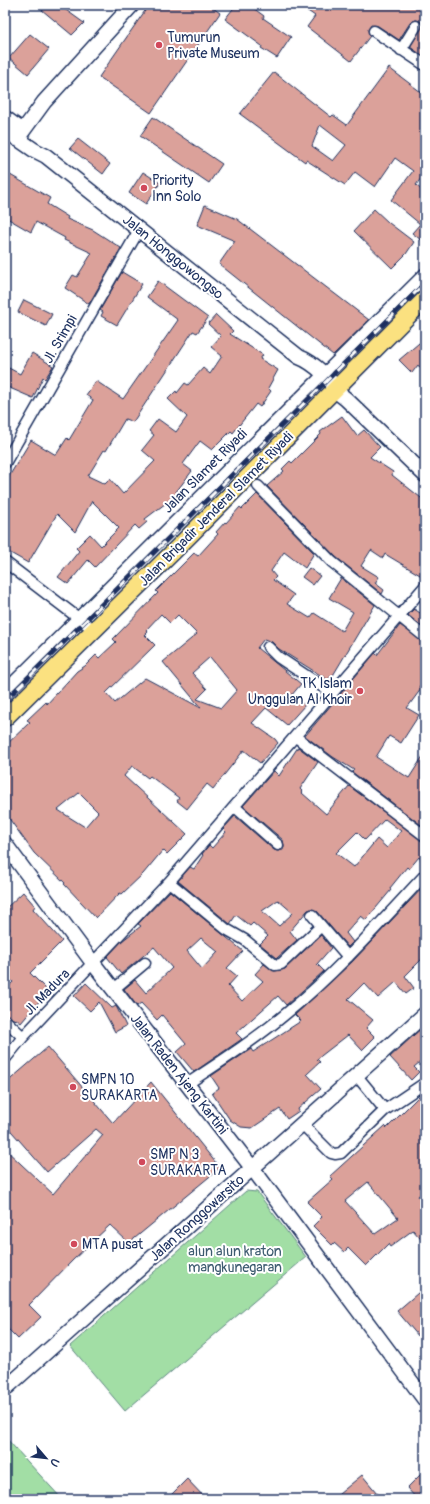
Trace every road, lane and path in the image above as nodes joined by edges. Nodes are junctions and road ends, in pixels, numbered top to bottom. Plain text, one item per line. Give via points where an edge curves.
1 (132, 5) edge
2 (416, 26) dead end
3 (374, 31) dead end
4 (401, 50) junction
5 (425, 65) edge
6 (13, 129) edge
7 (139, 230) junction
8 (425, 273) edge
9 (425, 299) edge
10 (321, 376) junction
11 (337, 391) junction
12 (5, 463) edge
13 (425, 475) edge
14 (258, 486) dead end
15 (5, 562) edge
16 (425, 586) edge
17 (398, 616) junction
18 (77, 617) junction
19 (94, 630) junction
20 (425, 637) edge
21 (268, 647) dead end
22 (5, 690) edge
23 (332, 693) junction
24 (5, 718) edge
25 (296, 737) junction
26 (235, 806) junction
27 (425, 836) edge
28 (5, 844) edge
29 (278, 845) dead end
30 (425, 875) edge
31 (169, 882) junction
32 (312, 914) dead end
33 (321, 926) junction
34 (348, 957) junction
35 (93, 963) junction
36 (145, 963) dead end
37 (114, 989) junction
38 (425, 1014) edge
39 (5, 1020) edge
40 (23, 1037) junction
41 (5, 1059) edge
42 (357, 1076) junction
43 (425, 1083) edge
44 (187, 1084) junction
45 (385, 1110) junction
46 (302, 1124) junction
47 (253, 1169) junction
48 (5, 1389) edge
49 (425, 1400) edge

1 - 6 main road via 44,102
2 - 4 street
3 - 4 street
4 - 5 street
6 - 7 main road, Jalan Honggowongso via 38,144 46,156
7 - 10 main road, Jalan Honggowongso
7 - 12 street, Jl. Srimpi
8 - 10 street, Jalan Slamet Riyadi
9 - 11 main road, Jalan Brigadir Jenderal Slamet Riyadi
10 - 11 main road, Jalan Honggowongso
10 - 18 street, Jalan Slamet Riyadi
11 - 13 main road, Jalan Honggowongso
11 - 19 main road, Jalan Brigadir Jenderal Slamet Riyadi
14 - 17 street via 332,562
15 - 18 street
16 - 17 street, Jl. Madura
17 - 20 street
17 - 23 street, Jl. Madura
18 - 19 street
18 - 22 street, Jalan Slamet Riyadi
19 - 24 main road, Jalan Brigadir Jenderal Slamet Riyadi
21 - 23 street via 278,657
23 - 25 street, Jl. Madura
25 - 26 street, Jl. Madura
25 - 27 street
26 - 29 street
26 - 31 street, Jl. Madura
28 - 35 main road, Jalan Raden Ajeng Kartini
30 - 34 street
31 - 33 street via 275,965 282,964
31 - 35 street, Jl. Madura
32 - 33 street
33 - 34 street
34 - 44 street via 282,1017 240,1050
35 - 37 main road, Jalan Raden Ajeng Kartini
35 - 40 street, Jl. Madura
36 - 37 street
37 - 44 main road, Jalan Raden Ajeng Kartini
38 - 42 main road, Jalan Ronggowarsito
39 - 40 street
40 - 41 street, Jl. Madura
42 - 45 street
42 - 46 main road, Jalan Ronggowarsito
43 - 45 street
44 - 47 main road, Jalan Raden Ajeng Kartini
45 - 46 street via 342,1153 331,1153
46 - 47 main road, Jalan Ronggowarsito
47 - 48 main road, Jalan Ronggowarsito
47 - 49 main road, Jalan Raden Ajeng Kartini

